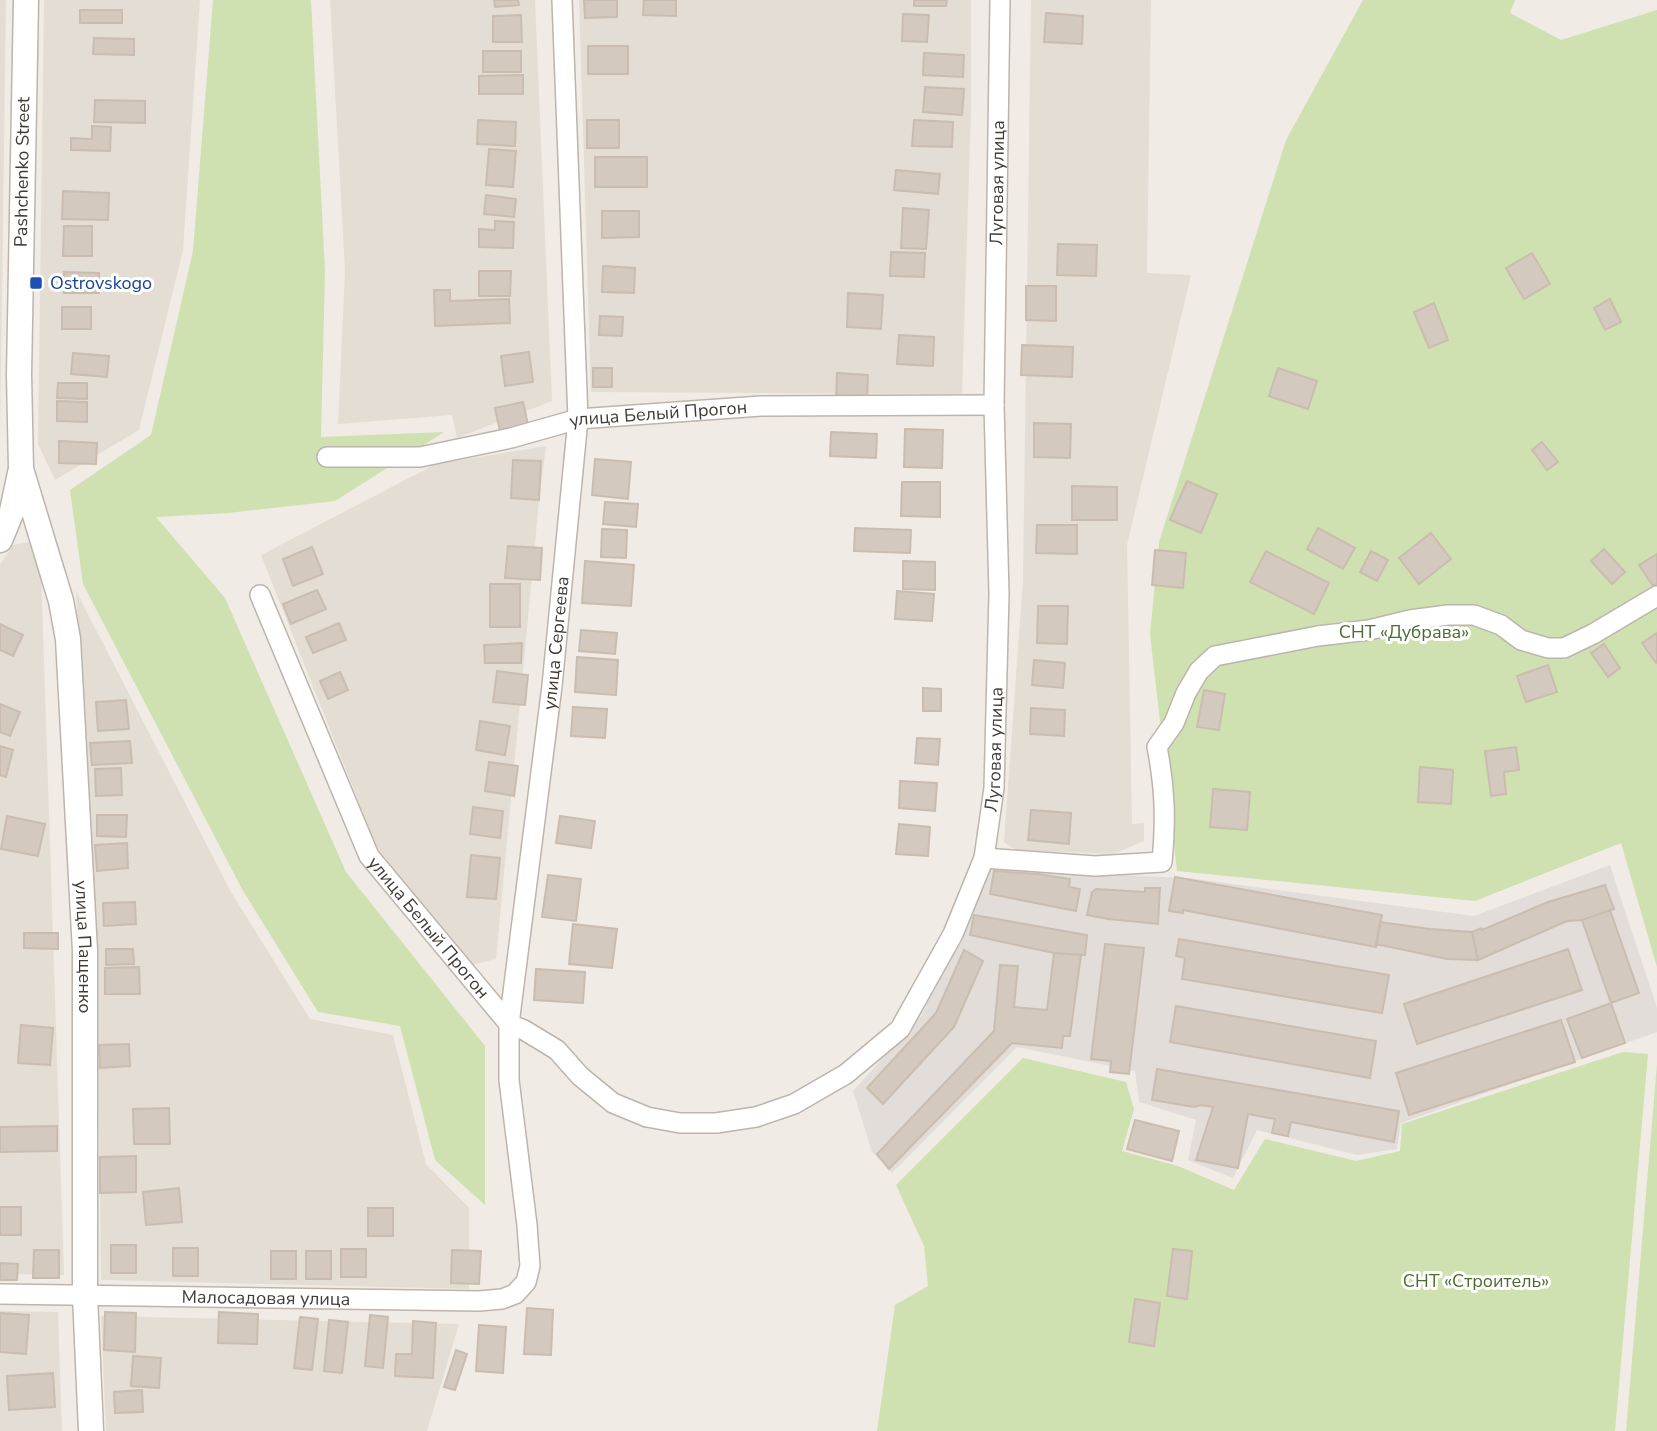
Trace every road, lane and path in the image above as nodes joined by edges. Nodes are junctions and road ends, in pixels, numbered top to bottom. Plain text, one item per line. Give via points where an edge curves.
1 (26, 0) edge
2 (562, 0) edge
3 (1000, 0) edge
4 (994, 405) junction
5 (578, 419) junction
6 (327, 457) dead end
7 (21, 469) junction
8 (0, 540) edge
9 (260, 595) dead end
10 (1657, 596) edge
11 (984, 858) junction
12 (509, 1024) junction
13 (526, 1282) joint
14 (0, 1294) edge
15 (85, 1295) junction
16 (91, 1431) edge

1 - 7 street, Pashchenko Street
2 - 5 street, улица Сергеева
3 - 4 street, Луговая улица
4 - 5 street, улица Белый Прогон via 761,407
4 - 11 street, Луговая улица via 999,594 994,788
5 - 6 street, улица Белый Прогон via 420,457
5 - 12 street, улица Сергеева via 552,686
7 - 8 street
7 - 15 street, улица Пащенко via 68,639 86,951
9 - 12 street, улица Белый Прогон via 369,856
10 - 11 street via 1564,648 1521,640 1501,625 1475,615 1448,615 1215,656 1199,671 1157,747 1163,776 1162,862 1095,866
11 - 12 street, Луговая улица via 953,934 900,1029 846,1074 794,1104 756,1117 716,1123 647,1117 613,1103 557,1051
12 - 13 street, улица Сергеева via 509,1080 530,1266
13 - 15 street, Малосадовая улица via 515,1294 479,1301
14 - 15 street, Малосадовая улица
15 - 16 street, улица Пащенко

